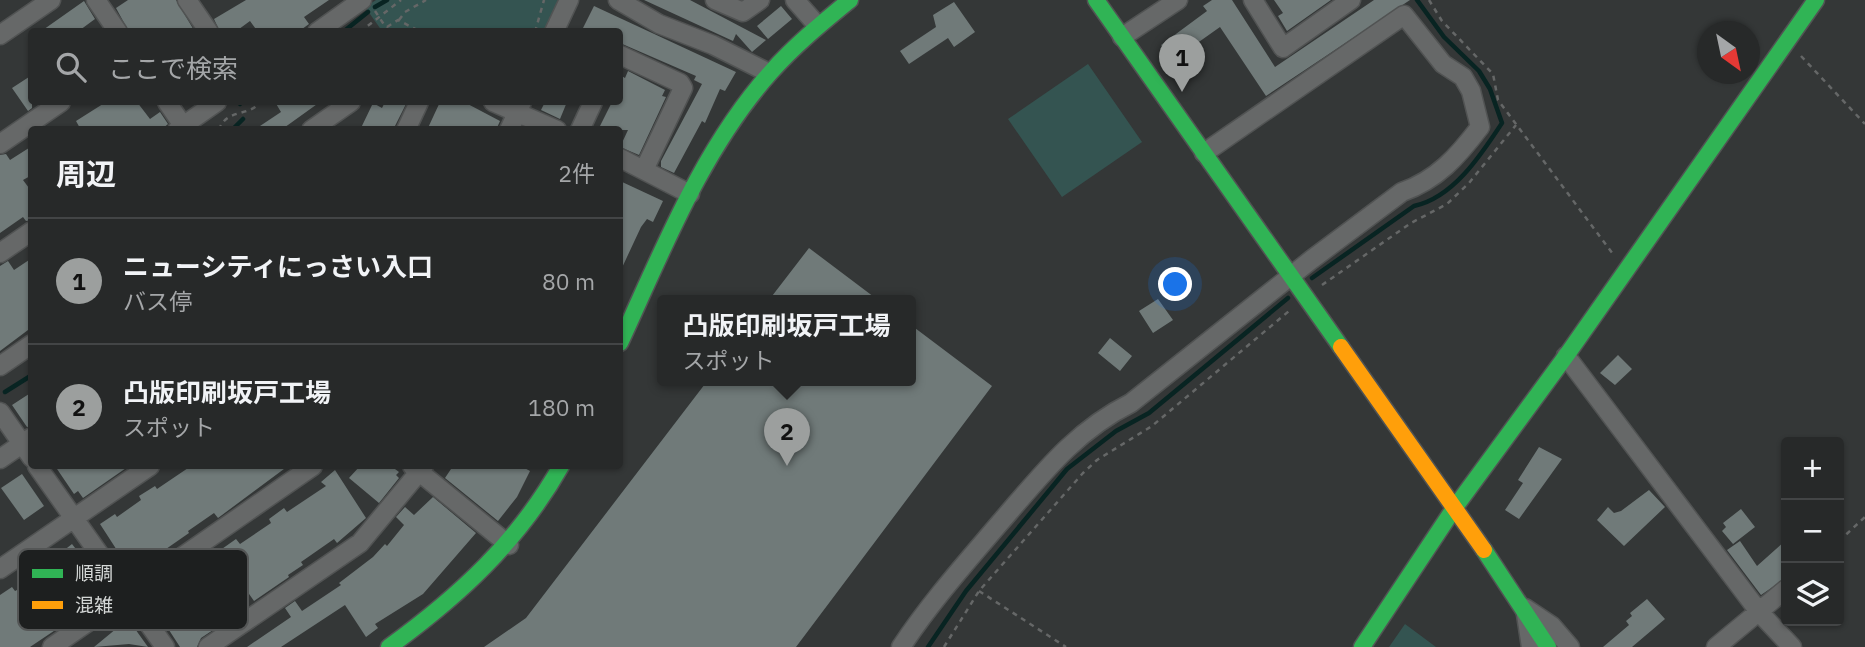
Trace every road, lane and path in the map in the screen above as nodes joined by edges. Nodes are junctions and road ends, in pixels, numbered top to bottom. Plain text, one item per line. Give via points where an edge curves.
1 (51, 0) edge
2 (96, 0) edge
3 (401, 0) edge
4 (426, 0) edge
5 (544, 0) edge
6 (569, 0) edge
7 (618, 0) edge
8 (715, 0) edge
9 (760, 0) edge
10 (795, 0) edge
11 (850, 0) edge
12 (1096, 0) edge
13 (1253, 0) edge
14 (1351, 0) edge
15 (1429, 0) edge
16 (1816, 0) edge
17 (1175, 1) edge
18 (196, 3) edge
19 (368, 4) edge
20 (380, 18) junction
21 (398, 20) junction
22 (817, 25) junction
23 (115, 28) edge
24 (207, 28) edge
25 (324, 28) edge
26 (366, 28) edge
27 (387, 28) edge
28 (389, 28) edge
29 (413, 28) edge
30 (536, 28) edge
31 (556, 28) edge
32 (0, 35) edge
33 (1122, 37) junction
34 (1786, 41) junction
35 (623, 56) edge
36 (767, 72) junction
37 (57, 105) edge
38 (169, 105) edge
39 (213, 105) edge
40 (256, 105) edge
41 (347, 105) edge
42 (418, 105) edge
43 (592, 105) edge
44 (519, 107) edge
45 (1865, 124) edge
46 (1516, 125) junction
47 (181, 126) edge
48 (185, 126) edge
49 (221, 126) edge
50 (317, 126) edge
51 (407, 126) edge
52 (511, 126) edge
53 (550, 126) edge
54 (582, 126) edge
55 (0, 144) edge
56 (1204, 153) junction
57 (623, 160) edge
58 (644, 170) junction
59 (690, 194) junction
60 (28, 234) edge
61 (0, 253) edge
62 (1626, 271) junction
63 (1291, 276) junction
64 (1306, 297) junction
65 (623, 337) edge
66 (28, 347) edge
67 (1566, 356) junction
68 (0, 366) edge
69 (0, 412) edge
70 (28, 446) edge
71 (0, 458) edge
72 (39, 469) edge
73 (146, 469) edge
74 (309, 469) edge
75 (416, 469) edge
76 (420, 469) edge
77 (560, 469) edge
78 (1453, 510) junction
79 (1865, 517) edge
80 (74, 518) junction
81 (1844, 536) edge
82 (509, 545) junction
83 (29, 549) edge
84 (96, 549) edge
85 (192, 549) edge
86 (18, 557) edge
87 (0, 569) edge
88 (979, 591) junction
89 (1781, 594) edge
90 (1525, 608) junction
91 (1760, 613) junction
92 (248, 620) edge
93 (76, 630) edge
94 (153, 630) edge
95 (233, 630) edge
96 (52, 647) edge
97 (165, 647) edge
98 (208, 647) edge
99 (389, 647) edge
100 (901, 647) edge
101 (944, 647) edge
102 (1066, 647) edge
103 (1362, 647) edge
104 (1531, 647) edge
105 (1548, 647) edge
106 (1570, 647) edge
107 (1716, 647) edge
108 (1792, 647) edge

1 - 32 street
2 - 23 street
3 - 20 path
4 - 21 path
5 - 30 path
6 - 31 street
7 - 36 street via 659,24
8 - 9 street via 743,12
10 - 22 street
11 - 22 street
12 - 33 street
13 - 14 street via 1283,48
15 - 46 path via 1442,21 1493,74 1498,100
16 - 34 street
17 - 33 street
18 - 24 street
19 - 20 path
19 - 25 street
20 - 26 path
20 - 27 path
21 - 28 path
21 - 29 path
22 - 36 street
33 - 56 street
34 - 45 path
34 - 62 street
35 - 58 street via 683,88
36 - 59 street via 721,134
37 - 55 street
38 - 47 street
39 - 48 street
40 - 49 path via 227,117
41 - 50 street
42 - 51 street
43 - 54 street
44 - 52 street
44 - 53 street
46 - 62 path
46 - 64 path via 1447,204 1411,223
56 - 63 street
56 - 63 street via 1404,15 1443,64 1463,77 1480,127 1445,169 1402,192
57 - 58 street
58 - 59 street
59 - 65 street
60 - 61 street
62 - 67 street
63 - 64 street
63 - 100 street via 1131,403 1100,419 1066,448 930,604
64 - 78 street
64 - 88 path via 1152,426 1097,460
66 - 68 street
67 - 78 street
67 - 91 street
69 - 70 street
70 - 71 street
72 - 80 street
73 - 80 street
74 - 85 street
75 - 92 street via 360,543
76 - 82 street
77 - 82 street via 543,502
78 - 90 street
78 - 103 street
79 - 81 path
80 - 83 street
80 - 84 street
82 - 99 street via 450,602
86 - 87 street
88 - 101 path
88 - 102 path
89 - 91 street
90 - 104 street
90 - 105 street
90 - 106 street via 1552,626
91 - 107 street
91 - 108 street
93 - 96 street
94 - 97 street
95 - 98 street

